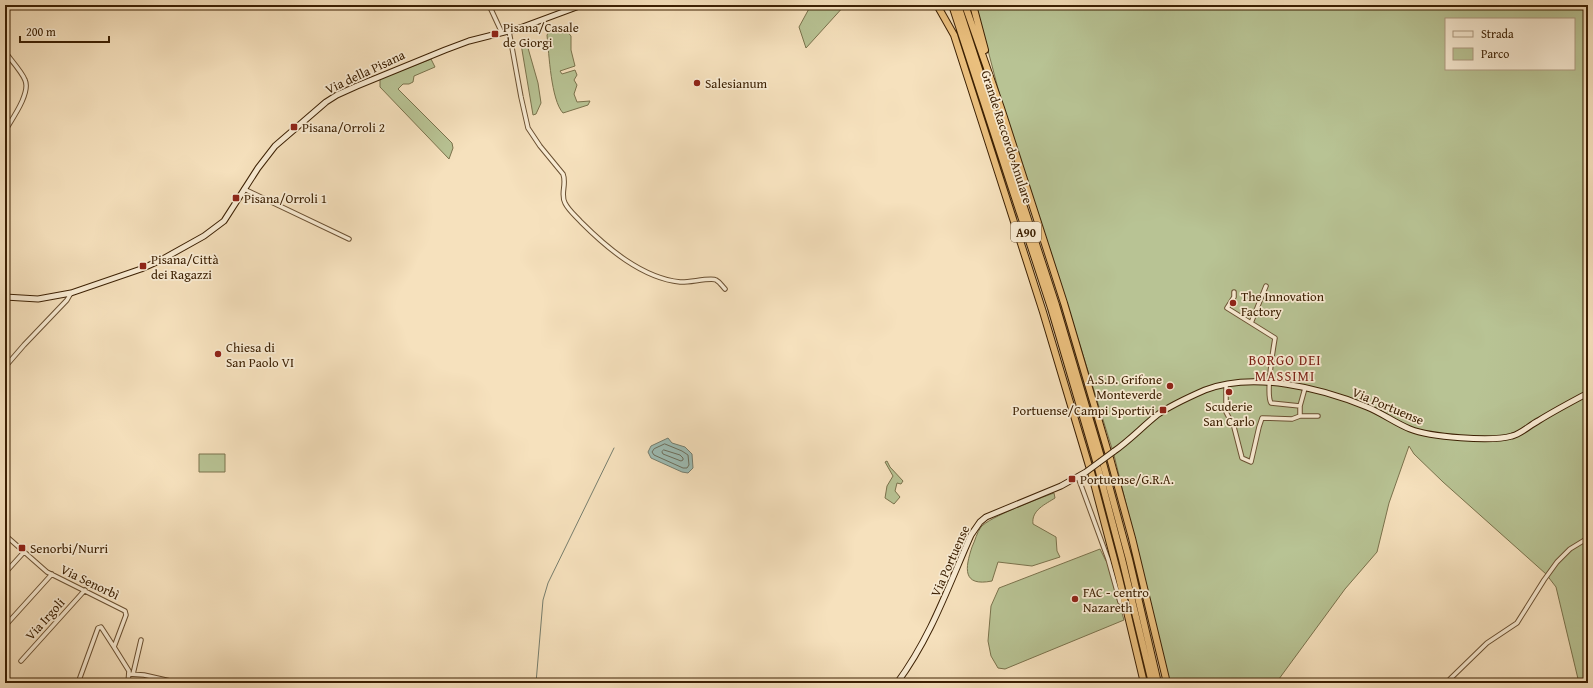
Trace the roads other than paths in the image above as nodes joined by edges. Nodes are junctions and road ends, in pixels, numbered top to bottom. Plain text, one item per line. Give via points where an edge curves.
1 (489, 5) edge
2 (582, 5) edge
3 (935, 5) edge
4 (952, 5) edge
5 (958, 5) edge
6 (965, 5) edge
7 (973, 5) edge
8 (509, 31) junction
9 (502, 33) junction
10 (5, 52) edge
11 (1001, 108) junction
12 (5, 131) edge
13 (244, 189) junction
14 (350, 239) dead end
15 (1266, 286) dead end
16 (725, 289) dead end
17 (1234, 292) dead end
18 (71, 293) junction
19 (5, 297) edge
20 (1251, 323) junction
21 (5, 367) edge
22 (1270, 382) junction
23 (1226, 385) junction
24 (1305, 388) junction
25 (1588, 393) edge
26 (1300, 406) junction
27 (1300, 416) junction
28 (1318, 416) dead end
29 (1111, 454) junction
30 (1100, 460) junction
31 (1098, 468) dead end
32 (1088, 470) junction
33 (1078, 477) junction
34 (5, 535) edge
35 (1588, 538) edge
36 (24, 552) junction
37 (5, 573) edge
38 (52, 574) junction
39 (85, 590) junction
40 (1120, 602) dead end
41 (5, 626) edge
42 (141, 640) dead end
43 (114, 647) junction
44 (21, 661) dead end
45 (131, 674) junction
46 (1450, 679) dead end
47 (78, 683) edge
48 (128, 683) edge
49 (179, 683) edge
50 (897, 683) edge
51 (1144, 683) edge
52 (1152, 683) edge
53 (1158, 683) edge
54 (1167, 683) edge

1 - 9 street
2 - 8 main road, Via della Pisana
3 - 32 highway, Grande Raccordo Anulare via 949,26 956,43 1043,312
4 - 30 highway, Grande Raccordo Anulare / A90
5 - 30 highway, Grande Raccordo Anulare / A90 via 1056,305
6 - 11 highway
7 - 11 highway
8 - 9 main road, Via della Pisana
8 - 16 street via 527,124 563,174 564,199 568,207 608,246 644,270 680,282 713,279
9 - 13 main road, Via della Pisana via 445,50 335,96 278,144
10 - 12 street via 24,78 27,87
11 - 29 highway, Grande Raccordo Anulare
13 - 14 street
13 - 18 main road, Via della Pisana via 224,221 204,236 141,269
15 - 20 street
17 - 20 street via 1234,297 1227,308
18 - 19 main road, Via della Pisana via 38,299
18 - 21 street
20 - 22 street via 1275,338
22 - 23 main road, Via Portuense
22 - 24 main road, Via Portuense
22 - 26 street via 1271,403
23 - 27 street via 1226,412 1234,427 1242,458 1247,461 1251,462 1262,418 1292,419
23 - 29 main road, Via Portuense via 1207,390 1158,415
24 - 25 main road, Via Portuense via 1367,407 1422,433 1472,438 1513,436
24 - 26 street
26 - 27 street
27 - 28 street
29 - 32 main road, Via Portuense, bridge
29 - 54 highway, Grande Raccordo Anulare
30 - 53 highway, Grande Raccordo Anulare / A90 via 1130,566
31 - 52 highway
32 - 33 main road, Via Portuense
32 - 51 highway, Grande Raccordo Anulare via 1119,578
33 - 40 street via 1108,559
33 - 50 main road, Via Portuense via 986,517 980,522 971,535 928,634
34 - 36 street, Via Senorbì
35 - 46 street via 1570,549 1557,562 1517,623 1487,643
36 - 37 street
36 - 38 street, Via Senorbì
38 - 39 street, Via Senorbì
38 - 41 street
39 - 43 street, Via Senorbì via 125,611 126,616
39 - 44 street, Via Irgoli
42 - 45 street
43 - 45 street
43 - 47 street via 101,628 98,628
45 - 48 street
45 - 49 street

